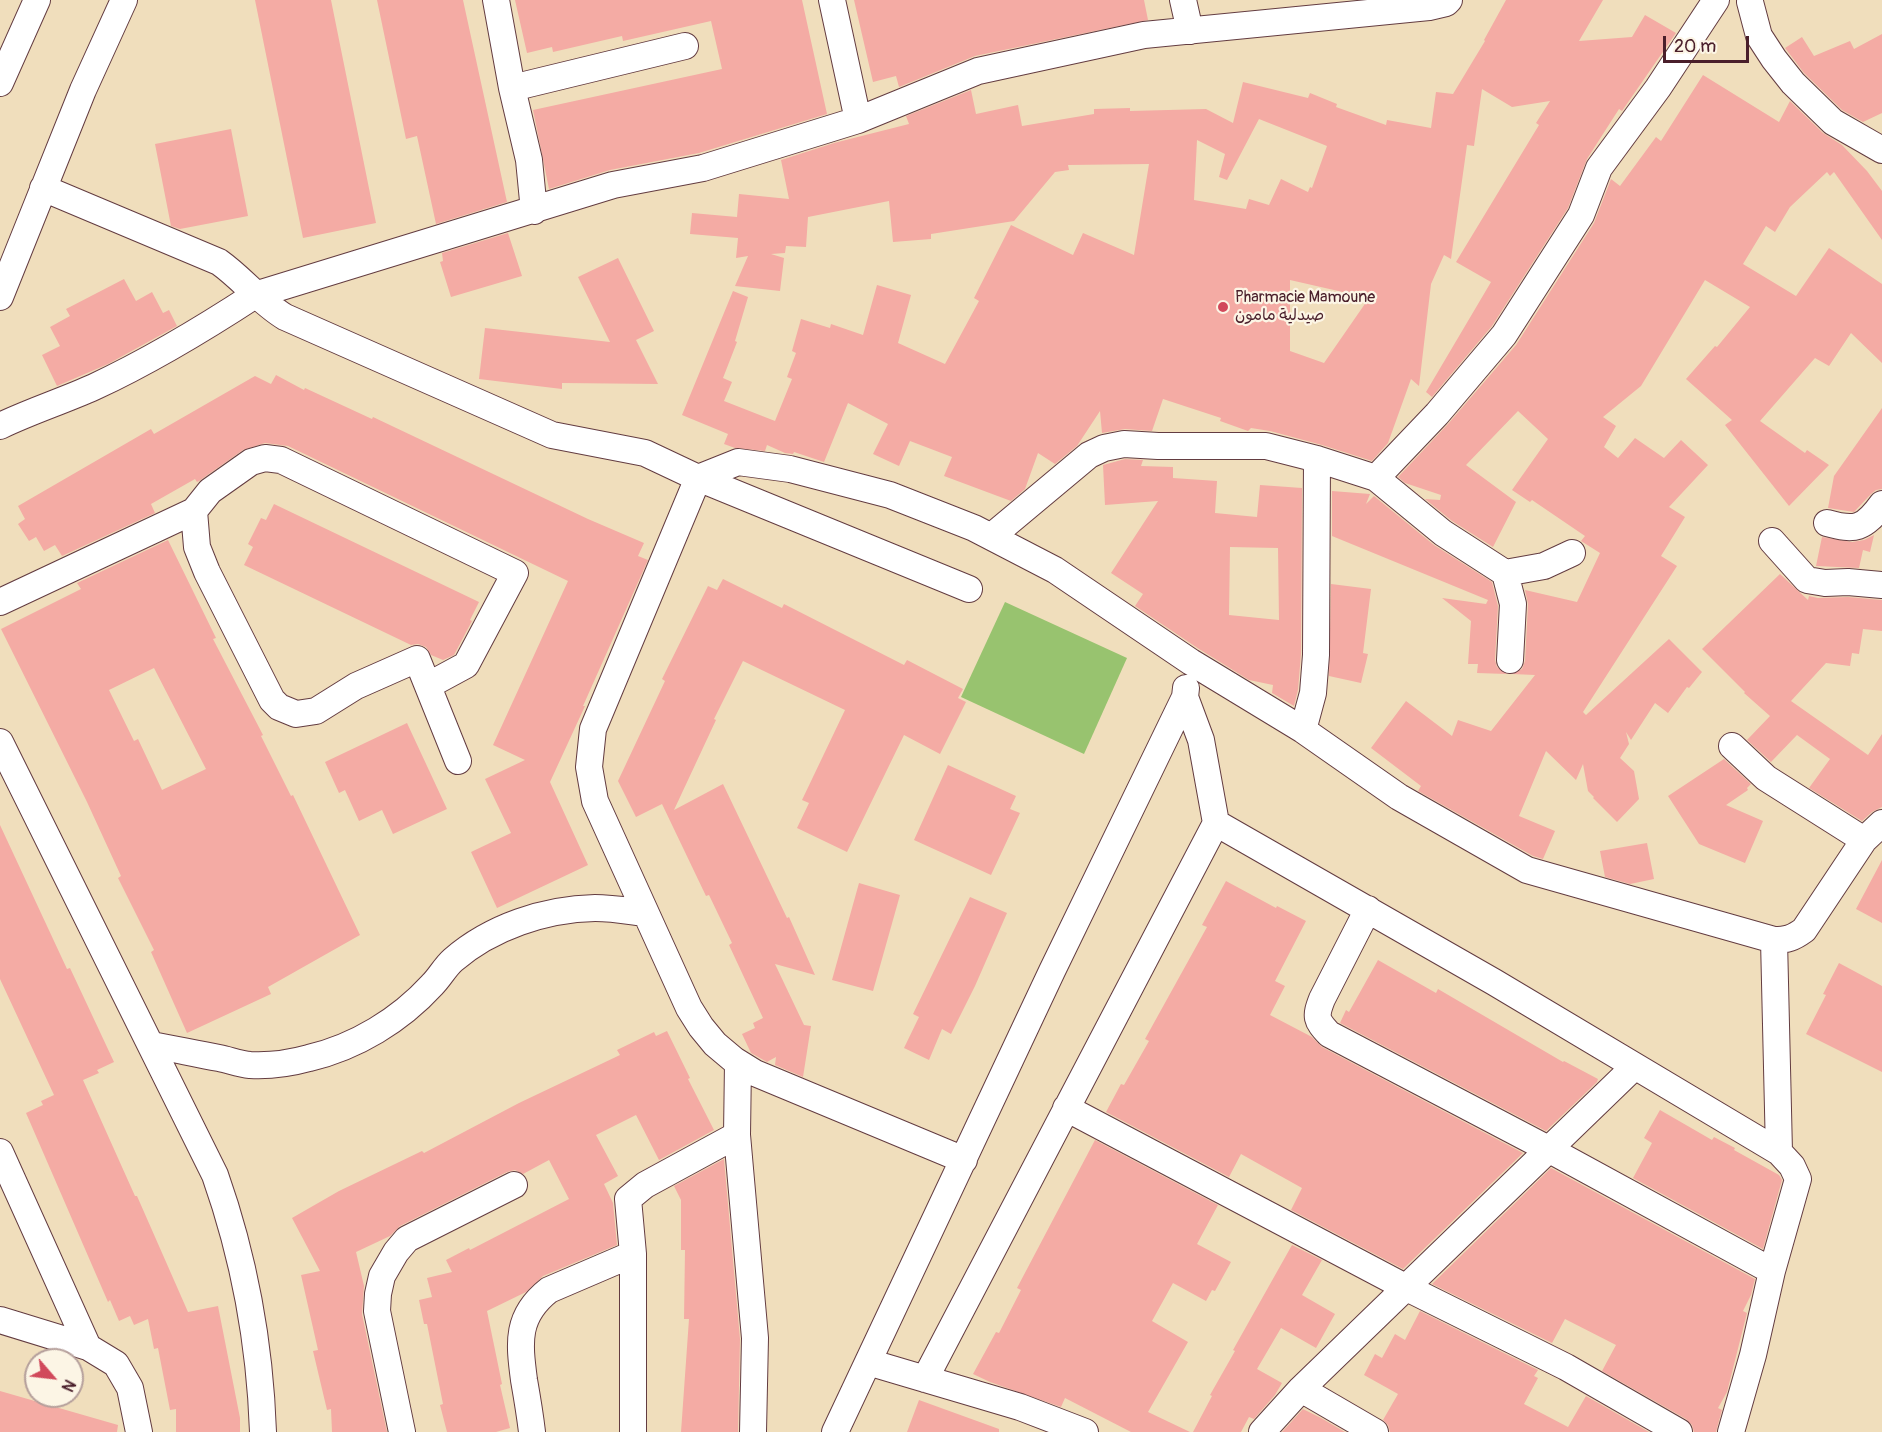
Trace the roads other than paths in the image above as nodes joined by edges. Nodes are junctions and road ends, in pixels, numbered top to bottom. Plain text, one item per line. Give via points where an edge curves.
1 (37, 0) edge
2 (124, 0) edge
3 (496, 0) edge
4 (832, 0) edge
5 (1183, 0) edge
6 (1449, 0) edge
7 (1716, 0) edge
8 (1752, 1) edge
9 (1190, 31) junction
10 (685, 46) dead end
11 (0, 83) edge
12 (512, 87) junction
13 (858, 120) junction
14 (1882, 150) edge
15 (43, 188) junction
16 (534, 211) junction
17 (255, 295) junction
18 (0, 297) edge
19 (0, 426) edge
20 (1317, 459) junction
21 (698, 478) junction
22 (1376, 478) junction
23 (1882, 504) edge
24 (194, 511) junction
25 (1827, 523) dead end
26 (992, 536) junction
27 (1772, 541) dead end
28 (1572, 553) dead end
29 (1505, 573) junction
30 (1882, 585) edge
31 (969, 589) dead end
32 (0, 602) edge
33 (1510, 660) dead end
34 (1191, 662) junction
35 (429, 685) junction
36 (1185, 697) junction
37 (1303, 730) junction
38 (0, 742) edge
39 (1732, 746) dead end
40 (458, 761) dead end
41 (1215, 823) junction
42 (1873, 832) edge
43 (1368, 909) junction
44 (645, 913) junction
45 (1774, 940) junction
46 (152, 1045) junction
47 (738, 1063) junction
48 (1634, 1067) junction
49 (1066, 1108) junction
50 (737, 1135) junction
51 (1550, 1150) junction
52 (0, 1152) edge
53 (1779, 1152) junction
54 (964, 1160) junction
55 (514, 1185) dead end
56 (633, 1254) junction
57 (1772, 1271) junction
58 (1405, 1287) junction
59 (0, 1320) edge
60 (88, 1347) junction
61 (868, 1362) junction
62 (925, 1379) junction
63 (1301, 1389) junction
64 (139, 1432) edge
65 (263, 1432) edge
66 (402, 1432) edge
67 (532, 1432) edge
68 (633, 1432) edge
69 (753, 1432) edge
70 (835, 1432) edge
71 (1084, 1432) edge
72 (1262, 1432) edge
73 (1375, 1432) edge
74 (1679, 1432) edge
75 (1731, 1432) edge

1 - 11 street
2 - 15 street
3 - 12 street
4 - 13 street
5 - 9 street
6 - 9 street via 1429,8
7 - 22 street via 1599,168 1581,215 1504,335
8 - 14 street via 1759,36 1793,83 1833,122
9 - 13 street via 1144,35 978,72
10 - 12 street
12 - 16 street via 529,160
13 - 16 street via 703,168 613,185
15 - 17 street via 219,262 242,279
15 - 18 street
16 - 17 street
17 - 19 street via 204,328 96,386
17 - 21 street via 285,317 552,435 645,453
20 - 22 street
20 - 26 street via 1266,446 1124,444 1104,448 1089,454
20 - 37 street via 1316,655
21 - 26 street via 738,462 790,469 890,495
21 - 31 street
21 - 44 street via 593,729 589,750 595,801
22 - 29 street via 1443,533
23 - 25 street via 1858,527 1848,529
24 - 32 street
24 - 35 street via 197,547 207,572 279,707 296,714 316,711 356,686 417,659
24 - 35 street via 210,491 251,462 265,458 281,460 515,573 466,664
26 - 34 street via 1055,570
27 - 30 street via 1807,580
28 - 29 street via 1544,566
29 - 33 street via 1513,604
34 - 36 street
34 - 37 street
35 - 40 street
36 - 41 street via 1201,740
36 - 54 street
37 - 45 street via 1399,797 1527,870
38 - 46 street
39 - 42 street via 1766,778
41 - 43 street
41 - 49 street
42 - 45 street via 1804,930 1788,940
43 - 48 street
43 - 51 street via 1322,999 1317,1013 1319,1024 1329,1035
44 - 46 street via 597,908 567,910 515,924 478,942 451,962 412,1005 389,1023 337,1050 309,1058 250,1065
44 - 47 street via 689,1008 715,1044
45 - 53 street
46 - 65 street via 215,1175 234,1233 250,1311
47 - 50 street
47 - 54 street
48 - 51 street
48 - 53 street
49 - 58 street
49 - 62 street
50 - 56 street via 628,1198
50 - 69 street via 755,1338
51 - 57 street
51 - 58 street
52 - 60 street
53 - 57 street via 1798,1179
54 - 61 street
55 - 66 street via 407,1239 382,1276 377,1311
56 - 67 street via 549,1290 526,1317 520,1344
56 - 68 street
57 - 75 street
58 - 63 street
58 - 74 street via 1566,1367
59 - 60 street
60 - 64 street via 116,1364 130,1388
61 - 62 street
61 - 70 street
62 - 71 street via 1020,1407
63 - 72 street
63 - 73 street

